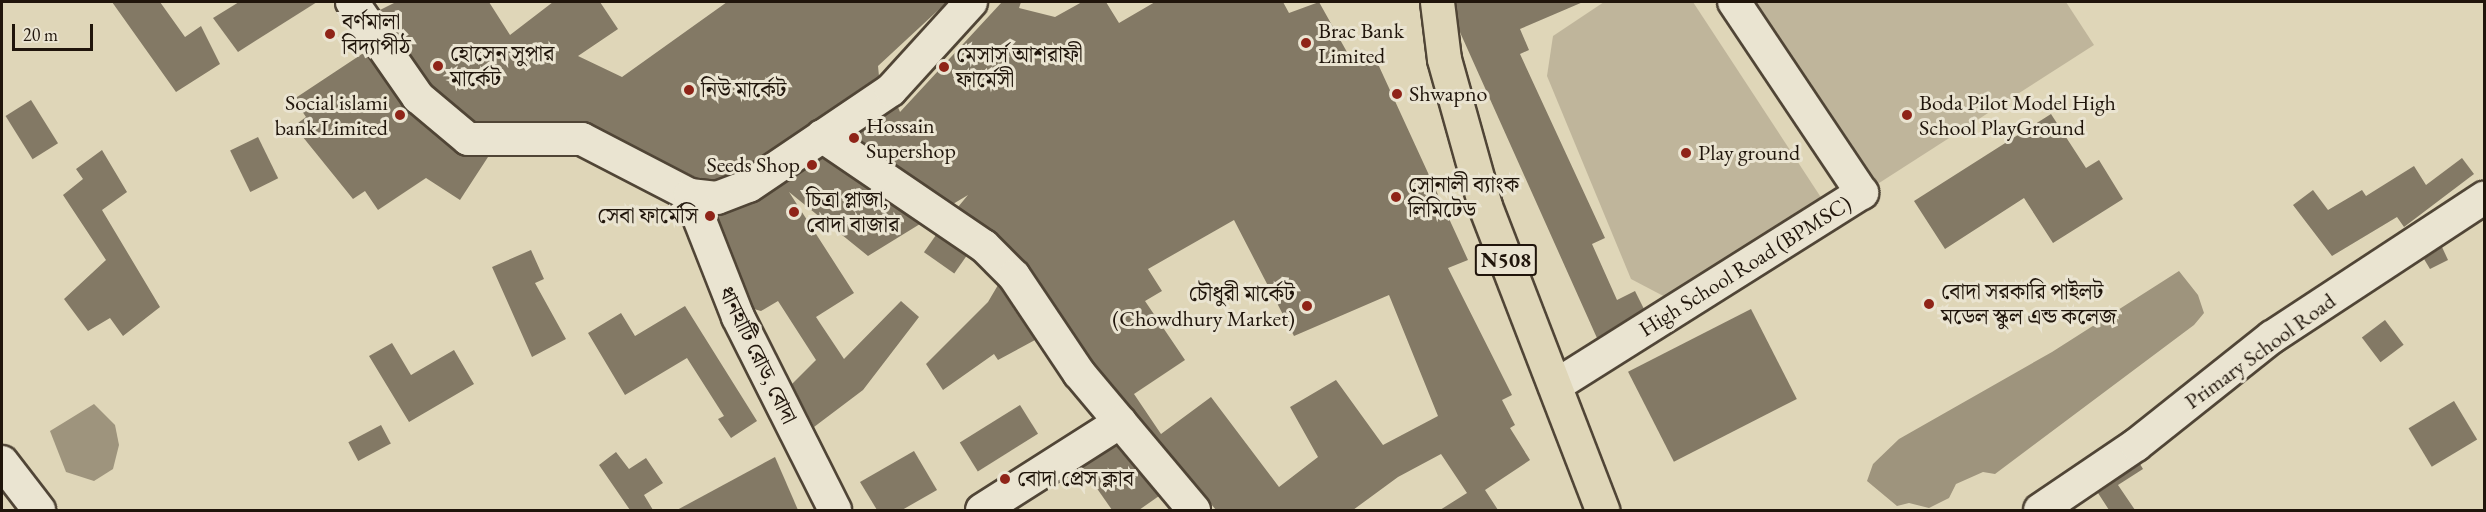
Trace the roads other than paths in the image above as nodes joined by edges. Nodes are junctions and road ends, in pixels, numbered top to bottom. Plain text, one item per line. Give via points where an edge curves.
1 (352, 2) edge
2 (971, 2) edge
3 (1437, 2) edge
4 (1734, 2) edge
5 (822, 136) junction
6 (690, 195) junction
7 (2484, 198) edge
8 (1555, 386) junction
9 (1120, 422) junction
10 (2, 462) edge
11 (39, 510) edge
12 (835, 510) edge
13 (982, 510) edge
14 (1194, 510) edge
15 (1602, 510) edge
16 (2040, 510) edge

1 - 6 street via 418,97 468,139 582,139
2 - 5 street via 891,90
3 - 8 highway, N508 via 1444,59 1485,206
4 - 8 street, High School Road (BPMSC) via 1862,193
5 - 6 street via 749,186 717,198
5 - 9 street via 984,246 1014,276 1079,372
6 - 12 street, ধানহাটি রোড, বোদা via 738,317
7 - 16 street, Primary School Road via 2272,338 2136,445
8 - 15 highway, N508
9 - 13 street
9 - 14 street
10 - 11 street

